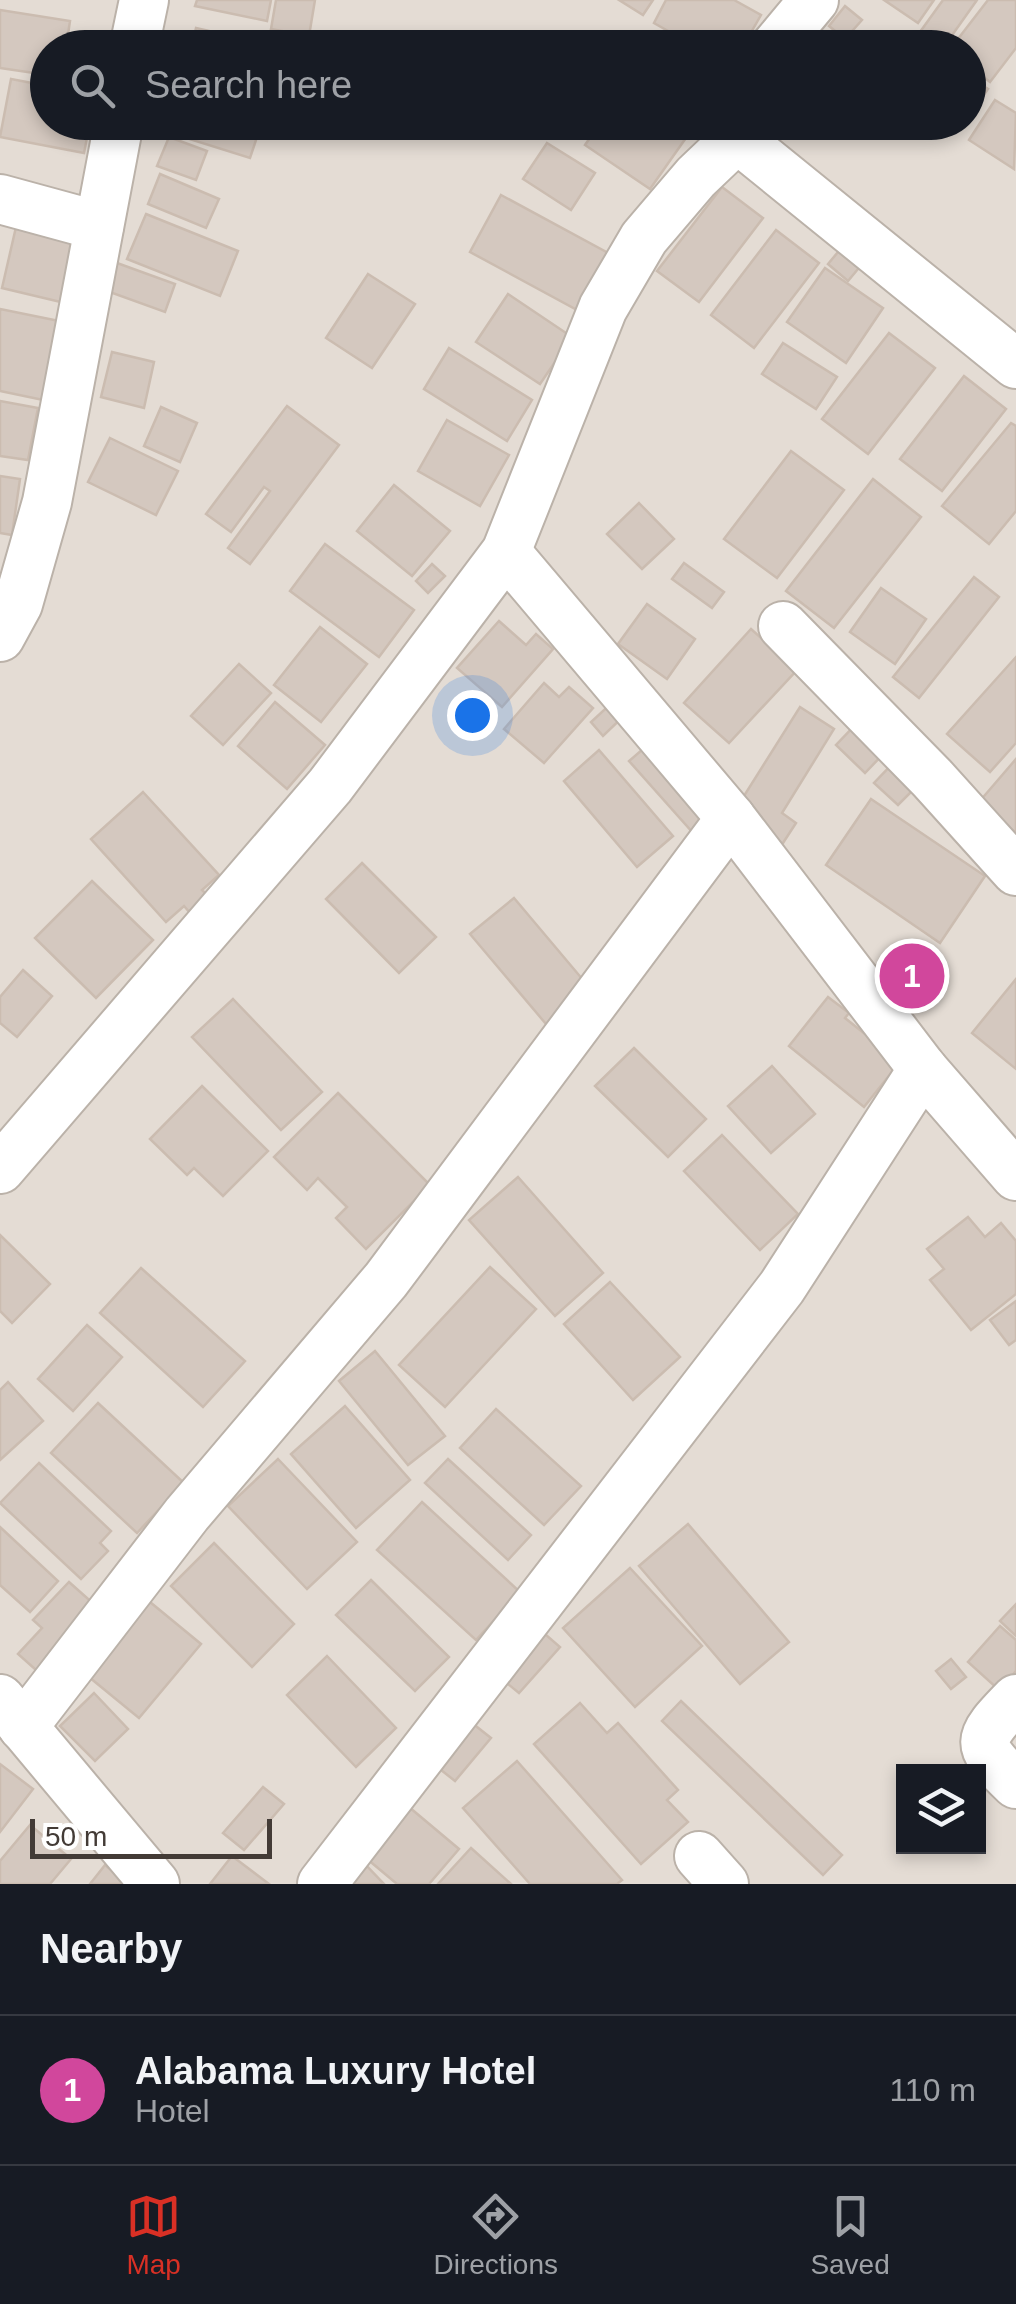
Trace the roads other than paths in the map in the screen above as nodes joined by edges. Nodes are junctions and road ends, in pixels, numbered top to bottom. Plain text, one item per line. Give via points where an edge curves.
1 (144, 0) edge
2 (814, 0) edge
3 (138, 30) edge
4 (789, 30) edge
5 (116, 140) edge
6 (730, 140) edge
7 (752, 140) edge
8 (0, 199) edge
9 (99, 226) junction
10 (1016, 364) edge
11 (506, 552) junction
12 (784, 626) dead end
13 (0, 637) edge
14 (731, 818) junction
15 (1016, 870) edge
16 (923, 1069) junction
17 (0, 1169) edge
18 (1016, 1176) edge
19 (1016, 1699) edge
20 (12, 1713) edge
21 (1016, 1784) edge
22 (155, 1884) edge
23 (322, 1884) edge

1 - 3 street
2 - 4 street
5 - 9 street
6 - 11 street via 644,238 604,308
7 - 10 street
8 - 9 street
9 - 13 street via 47,502 18,604
11 - 14 street
11 - 17 street via 330,786
12 - 15 street
14 - 16 street
14 - 20 street via 386,1280
16 - 18 street
16 - 23 street via 782,1288
19 - 21 street via 987,1728 985,1742 987,1757
20 - 22 street

